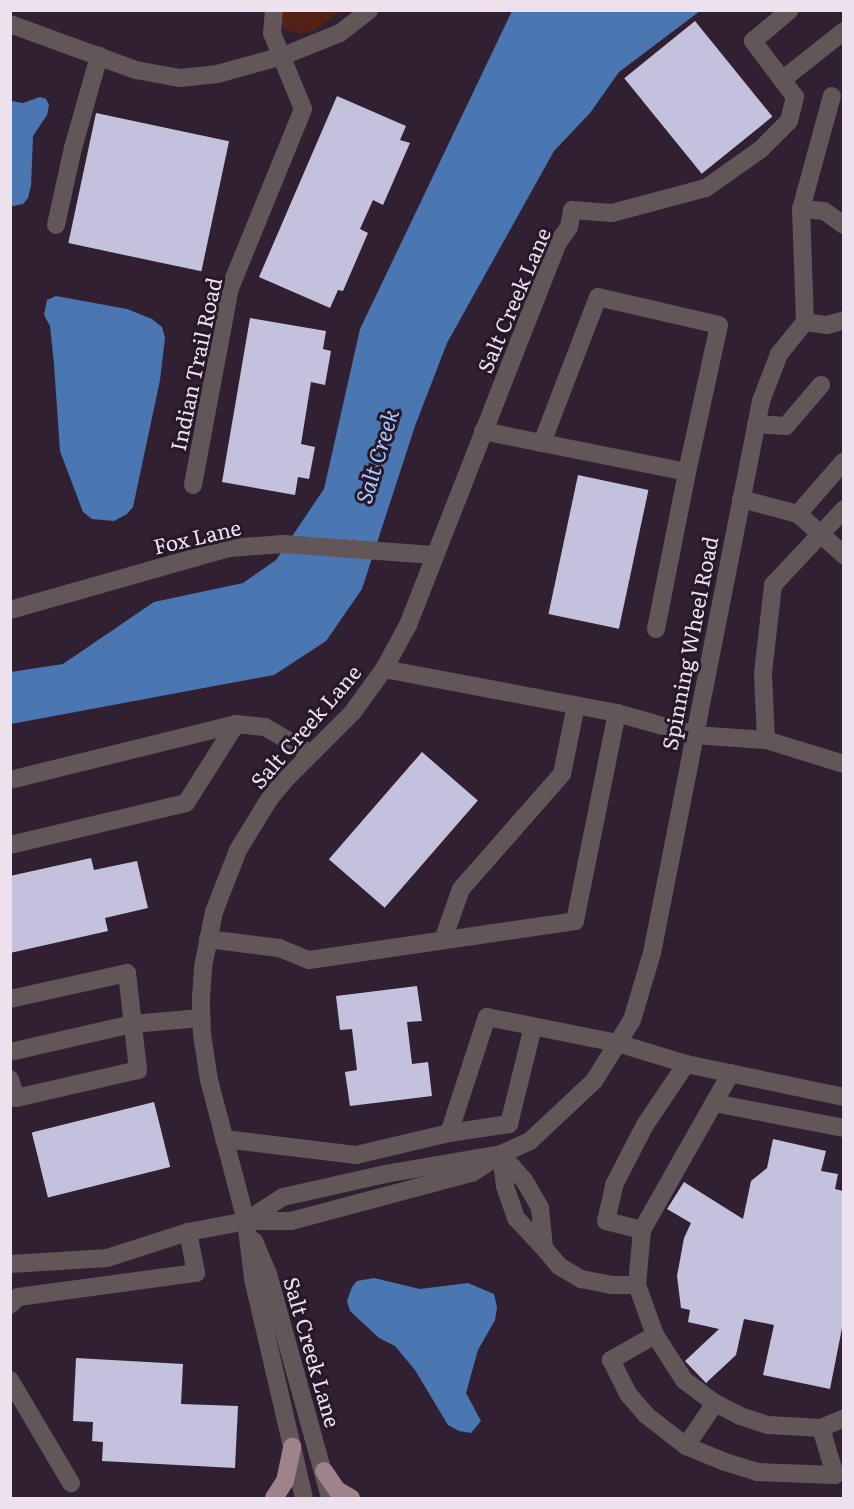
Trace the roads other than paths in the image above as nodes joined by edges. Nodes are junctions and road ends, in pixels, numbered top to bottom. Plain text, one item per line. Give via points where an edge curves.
1 (274, 10) edge
2 (369, 10) edge
3 (790, 10) edge
4 (10, 24) edge
5 (843, 32) edge
6 (283, 56) junction
7 (99, 57) junction
8 (782, 81) junction
9 (832, 96) dead end
10 (801, 209) junction
11 (56, 225) dead end
12 (843, 225) edge
13 (843, 320) edge
14 (805, 322) junction
15 (821, 384) dead end
16 (756, 424) junction
17 (483, 431) junction
18 (542, 443) junction
19 (843, 461) edge
20 (687, 472) junction
21 (193, 485) dead end
22 (741, 499) junction
23 (843, 508) edge
24 (798, 514) junction
25 (821, 535) junction
26 (434, 555) junction
27 (843, 555) edge
28 (10, 610) edge
29 (656, 629) dead end
30 (384, 669) junction
31 (576, 705) junction
32 (617, 714) junction
33 (236, 724) junction
34 (694, 735) junction
35 (766, 740) junction
36 (311, 754) junction
37 (843, 764) edge
38 (10, 780) edge
39 (10, 845) edge
40 (208, 939) junction
41 (443, 940) junction
42 (10, 999) edge
43 (201, 1018) junction
44 (132, 1024) junction
45 (533, 1027) junction
46 (617, 1043) junction
47 (10, 1052) edge
48 (686, 1064) junction
49 (730, 1073) junction
50 (10, 1079) edge
51 (843, 1097) edge
52 (714, 1103) junction
53 (843, 1128) edge
54 (449, 1133) junction
55 (224, 1139) junction
56 (501, 1154) junction
57 (246, 1221) junction
58 (642, 1230) junction
59 (188, 1232) junction
60 (544, 1248) junction
61 (13, 1264) edge
62 (637, 1285) junction
63 (14, 1301) edge
64 (655, 1335) junction
65 (10, 1380) edge
66 (16, 1402) edge
67 (715, 1403) junction
68 (843, 1418) edge
69 (820, 1428) junction
70 (686, 1446) junction
71 (292, 1447) junction
72 (324, 1470) junction
73 (71, 1483) dead end
74 (274, 1498) edge
75 (304, 1498) edge
76 (330, 1498) edge
77 (351, 1498) edge

1 - 6 street via 272,33
2 - 6 street via 340,33
3 - 8 street via 753,41
4 - 7 street
5 - 8 street
6 - 7 street via 217,74 180,78 136,70
6 - 21 street, Indian Trail Road via 303,108 230,288
7 - 11 street
8 - 17 street, Salt Creek Lane via 795,97 789,121 760,149 706,188 612,213 572,210 569,227 557,244
9 - 10 street
10 - 12 street via 824,211
10 - 14 street
13 - 14 street via 827,325
14 - 16 street, Spinning Wheel Road via 779,354
15 - 16 street via 786,426
16 - 22 street, Spinning Wheel Road
17 - 18 street
17 - 26 street, Salt Creek Lane
18 - 20 street
18 - 20 street via 598,297 719,325
19 - 24 street
20 - 29 street
22 - 24 street
22 - 34 street, Spinning Wheel Road
23 - 25 street
24 - 25 street
25 - 27 street
25 - 35 street via 773,585 763,674
26 - 28 street, Fox Lane via 283,544 237,547
26 - 30 street, Salt Creek Lane via 408,625
30 - 31 street
30 - 36 street, Salt Creek Lane via 353,712
31 - 32 street
31 - 41 street via 562,774 461,889
32 - 34 street
32 - 41 street via 574,921
33 - 36 street via 265,727
33 - 38 street
33 - 39 street via 186,803
34 - 35 street
34 - 46 street, Spinning Wheel Road via 652,953 632,1020
35 - 37 street
36 - 40 street, Salt Creek Lane via 270,798 242,842 217,901
40 - 41 street via 279,948 309,960
40 - 43 street, Salt Creek Lane
42 - 44 street via 127,973
43 - 44 street
43 - 55 street, Salt Creek Lane via 209,1080
44 - 47 street
44 - 50 street via 138,1070 16,1098
45 - 46 street
45 - 54 street via 509,1124
45 - 54 street via 487,1017
46 - 48 street
46 - 56 street, Spinning Wheel Road via 594,1081 530,1142
48 - 49 street
48 - 58 street via 645,1125 614,1185 606,1221
49 - 51 street
49 - 52 street
52 - 53 street
52 - 58 street
54 - 55 street via 357,1155
55 - 57 street, Salt Creek Lane
56 - 57 street, Spinning Wheel Road via 429,1165 283,1197
56 - 57 street, Spinning Wheel Road via 472,1173 291,1221
56 - 60 street via 505,1186 516,1218
56 - 60 street via 524,1180 540,1208
57 - 59 street, Spinning Wheel Road
57 - 71 street, Salt Creek Lane via 253,1278
57 - 72 street, Salt Creek Lane via 268,1274
58 - 62 street
59 - 61 street, Spinning Wheel Road via 107,1258
59 - 63 street via 196,1273
60 - 62 street via 559,1266 581,1279
61 - 63 street
62 - 64 street
64 - 67 street via 684,1380
64 - 70 street via 611,1360 628,1394 646,1415
65 - 66 street
66 - 73 street
67 - 69 street via 768,1425
67 - 70 street
68 - 69 street
69 - 70 street via 835,1475 757,1472
71 - 74 main road via 285,1481
71 - 75 street, Salt Creek Lane
72 - 76 street, Salt Creek Lane
72 - 77 main road via 337,1490

